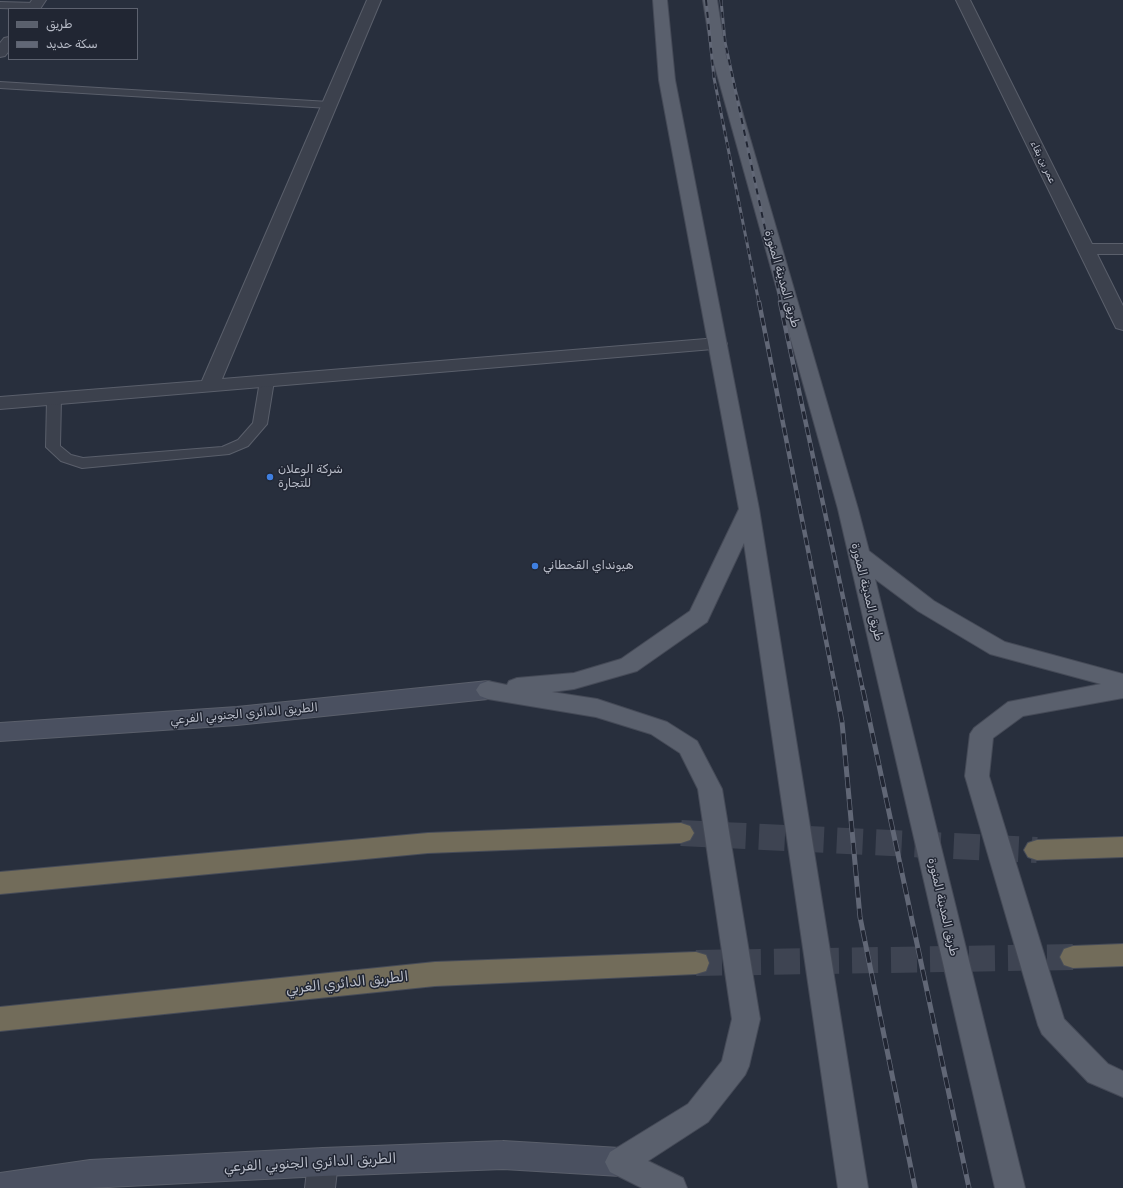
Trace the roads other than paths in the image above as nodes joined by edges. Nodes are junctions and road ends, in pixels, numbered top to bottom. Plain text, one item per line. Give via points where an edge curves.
1 (374, 0) edge
2 (660, 0) edge
3 (710, 0) edge
4 (963, 0) edge
5 (0, 5) edge
6 (36, 5) edge
7 (8, 42) edge
8 (0, 53) edge
9 (0, 85) edge
10 (329, 105) junction
11 (1086, 249) junction
12 (1123, 249) edge
13 (1123, 324) edge
14 (718, 344) junction
15 (267, 381) junction
16 (209, 386) junction
17 (54, 399) junction
18 (0, 403) edge
19 (749, 509) junction
20 (858, 554) junction
21 (1123, 682) edge
22 (1123, 688) edge
23 (488, 690) junction
24 (0, 732) edge
25 (681, 833) tunnel mouth
26 (1123, 847) edge
27 (1037, 850) tunnel mouth
28 (0, 883) edge
29 (1123, 955) edge
30 (1073, 957) tunnel mouth
31 (696, 963) tunnel mouth
32 (0, 1019) edge
33 (1123, 1084) edge
34 (620, 1162) junction
35 (321, 1175) edge
36 (0, 1188) edge
37 (672, 1188) edge
38 (853, 1188) edge
39 (1010, 1188) edge

1 - 10 street
2 - 14 main road via 667,80
3 - 20 main road, طريق المدينة المنورة via 719,56 848,509
4 - 11 street, عمر بن بقاء
5 - 6 lane
7 - 8 street
9 - 10 lane
10 - 16 street
11 - 12 street
11 - 13 street, عمر بن بقاء
14 - 15 street
14 - 19 main road
15 - 16 street
15 - 17 lane via 260,424 243,443 216,452 82,463 66,458 53,447
16 - 17 street
17 - 18 street
19 - 23 main road via 699,616 629,664 574,681
19 - 38 main road
20 - 21 main road via 926,606 998,648
20 - 39 main road, طريق المدينة المنورة
22 - 33 main road via 1016,708 982,734 977,776 1052,1025 1098,1073
23 - 24 main road, الطريق الدائري الجنوبي الفرعي via 237,716
23 - 34 main road via 597,708 659,728 689,747 710,789 746,1020 735,1066 698,1113
25 - 28 highway via 428,843
26 - 27 highway
29 - 30 highway
31 - 32 highway, الطريق الدائري الغربي via 435,974
34 - 35 main road, الطريق الدائري الجنوبي الفرعي via 503,1155
34 - 37 main road
35 - 36 main road, الطريق الدائري الجنوبي الفرعي via 90,1174

